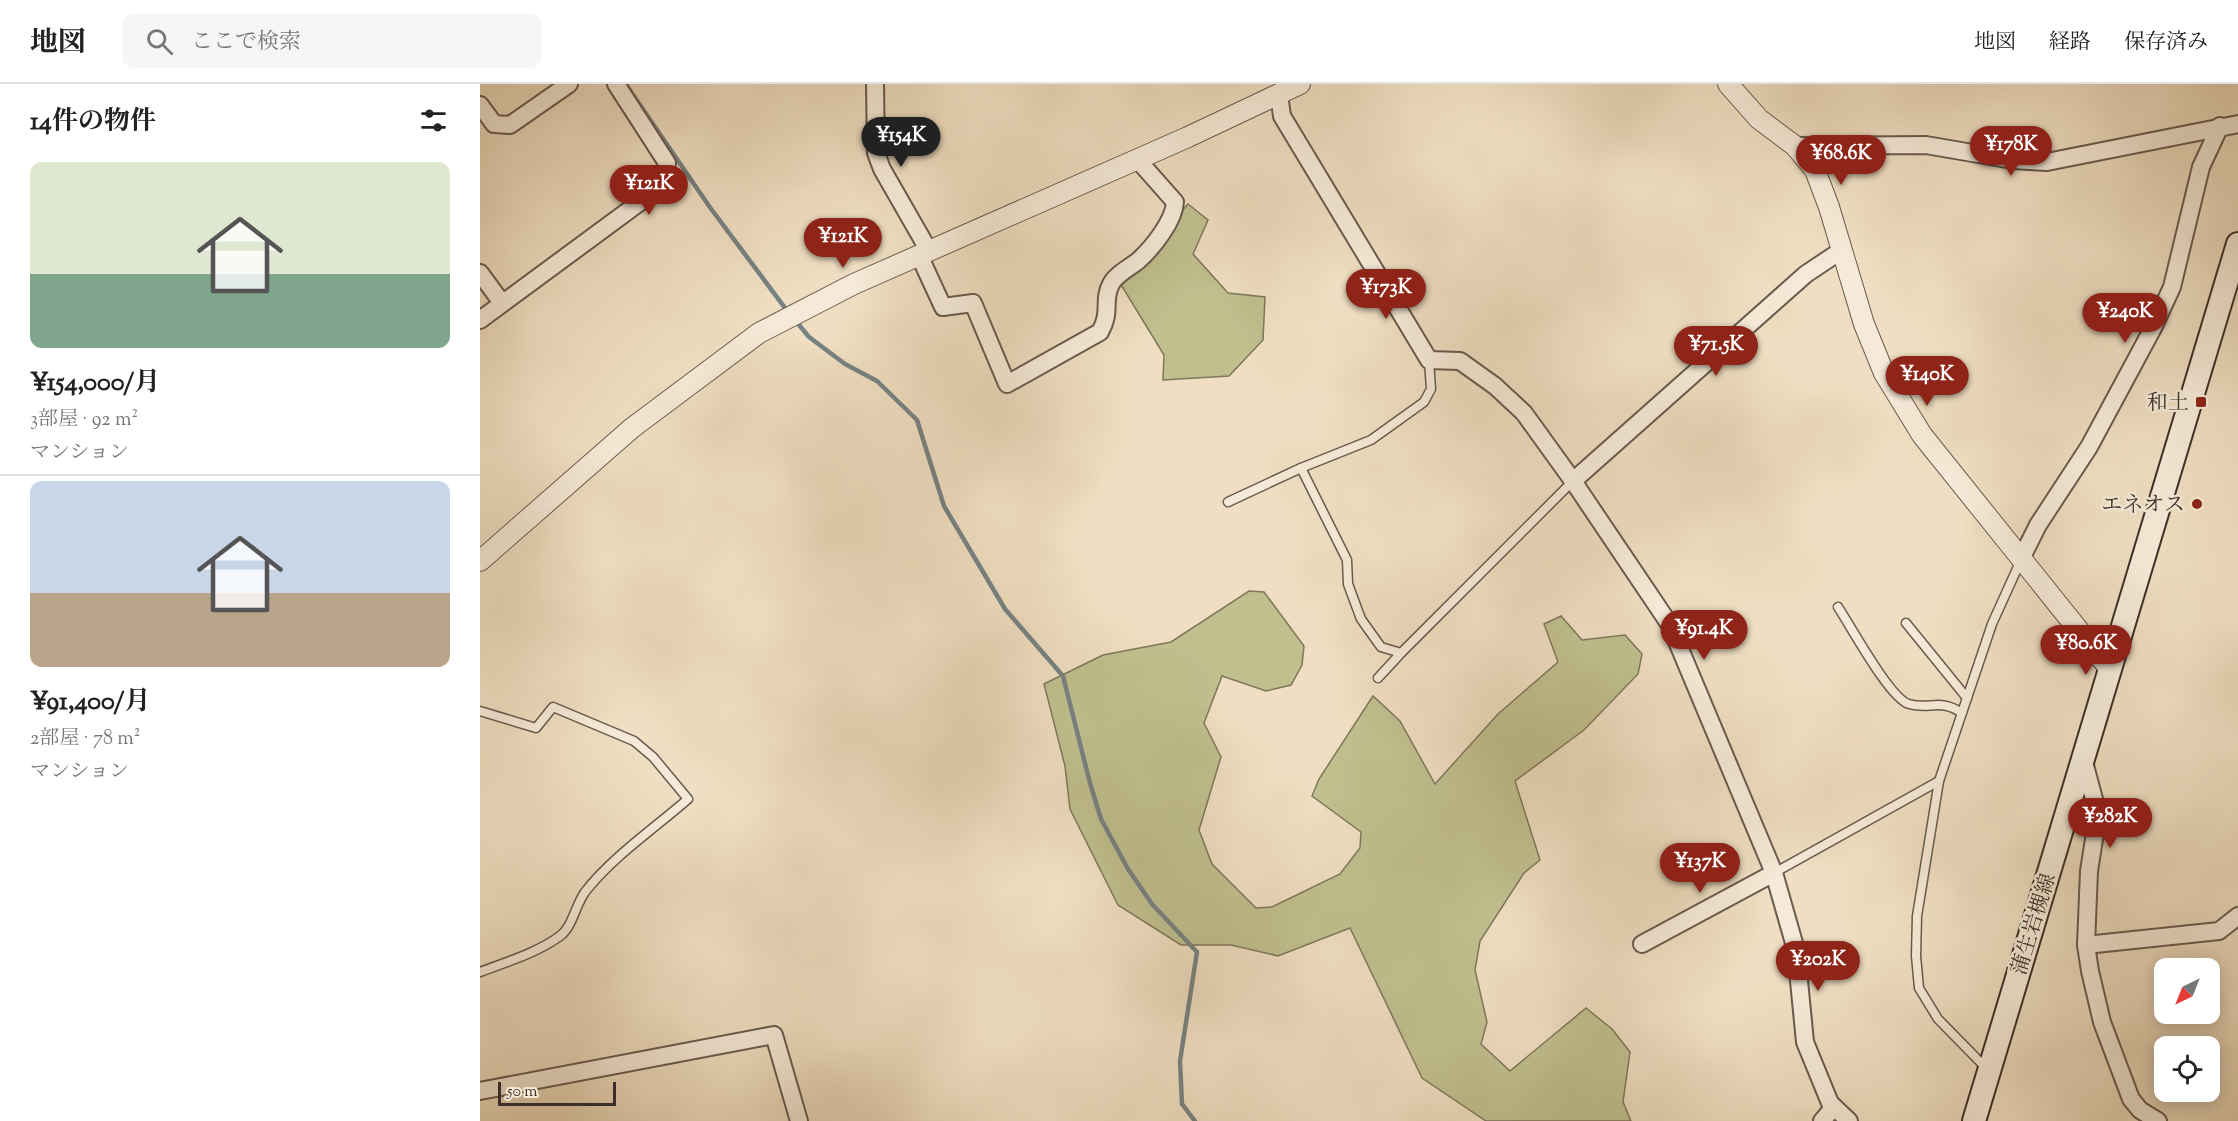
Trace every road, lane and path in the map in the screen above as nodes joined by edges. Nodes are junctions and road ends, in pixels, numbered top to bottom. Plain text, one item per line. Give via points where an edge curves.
1 (569, 84) edge
2 (616, 84) edge
3 (875, 84) edge
4 (1728, 84) edge
5 (1287, 89) edge
6 (480, 105) edge
7 (2238, 124) edge
8 (2220, 126) junction
9 (1795, 146) junction
10 (1137, 159) junction
11 (2238, 244) edge
12 (1842, 250) junction
13 (924, 253) junction
14 (480, 273) edge
15 (502, 303) junction
16 (480, 320) edge
17 (1429, 360) junction
18 (1301, 468) junction
19 (1573, 481) junction
20 (1228, 502) dead end
21 (2021, 560) junction
22 (480, 561) edge
23 (1838, 607) dead end
24 (1906, 623) dead end
25 (1401, 653) junction
26 (2109, 668) junction
27 (1378, 678) dead end
28 (1967, 698) junction
29 (480, 711) edge
30 (1962, 713) junction
31 (2083, 758) junction
32 (1939, 782) junction
33 (1774, 873) junction
34 (2238, 916) edge
35 (1642, 944) dead end
36 (2086, 945) junction
37 (480, 972) edge
38 (1989, 1071) junction
39 (480, 1091) edge
40 (1834, 1107) junction
41 (799, 1121) edge
42 (1822, 1121) edge
43 (1849, 1121) edge
44 (1974, 1121) edge
45 (2158, 1121) edge

1 - 6 street via 510,125 494,124
2 - 15 street via 667,163 664,178 654,191
3 - 13 street via 876,153
4 - 9 street via 1758,119
5 - 10 street
5 - 17 street via 1282,116
7 - 8 street
8 - 9 street via 2047,162 1926,146
8 - 21 street via 2201,167 2172,287 2088,447 2038,525
9 - 12 street via 1815,170
10 - 13 street
10 - 13 street via 1175,202 1174,214 1140,259 1111,281 1106,296 1108,318 1100,332 1006,384 973,303 943,307
11 - 26 main road, 蒲生岩槻線
12 - 19 street via 1806,273
12 - 21 street via 1864,324 1884,373 1922,435
13 - 22 street via 759,333 632,428
14 - 15 street
15 - 16 street
17 - 18 lane via 1431,388 1424,402 1359,447
17 - 19 street via 1460,361 1503,392 1524,413
18 - 20 lane
18 - 25 lane via 1347,560 1348,584 1361,619 1381,647
19 - 25 lane
19 - 33 street via 1670,625
21 - 26 street
21 - 28 lane via 1992,624
23 - 30 lane via 1900,700 1909,704 1950,705
24 - 28 lane
25 - 27 lane
26 - 31 main road, 蒲生岩槻線
28 - 30 lane
29 - 37 lane via 536,728 552,707 634,741 653,757 688,799 604,872 586,892 568,930 533,951
30 - 32 lane
31 - 36 street via 2098,814 2089,871
31 - 38 main road, 蒲生岩槻線
32 - 33 lane
32 - 38 lane via 1917,916 1920,988 1938,1019
33 - 35 street
33 - 40 street via 1796,950 1805,1042
34 - 36 street via 2218,931
36 - 45 street via 2102,1022 2131,1099
38 - 44 main road, 蒲生岩槻線
39 - 41 street via 774,1035
40 - 42 street
40 - 43 street

